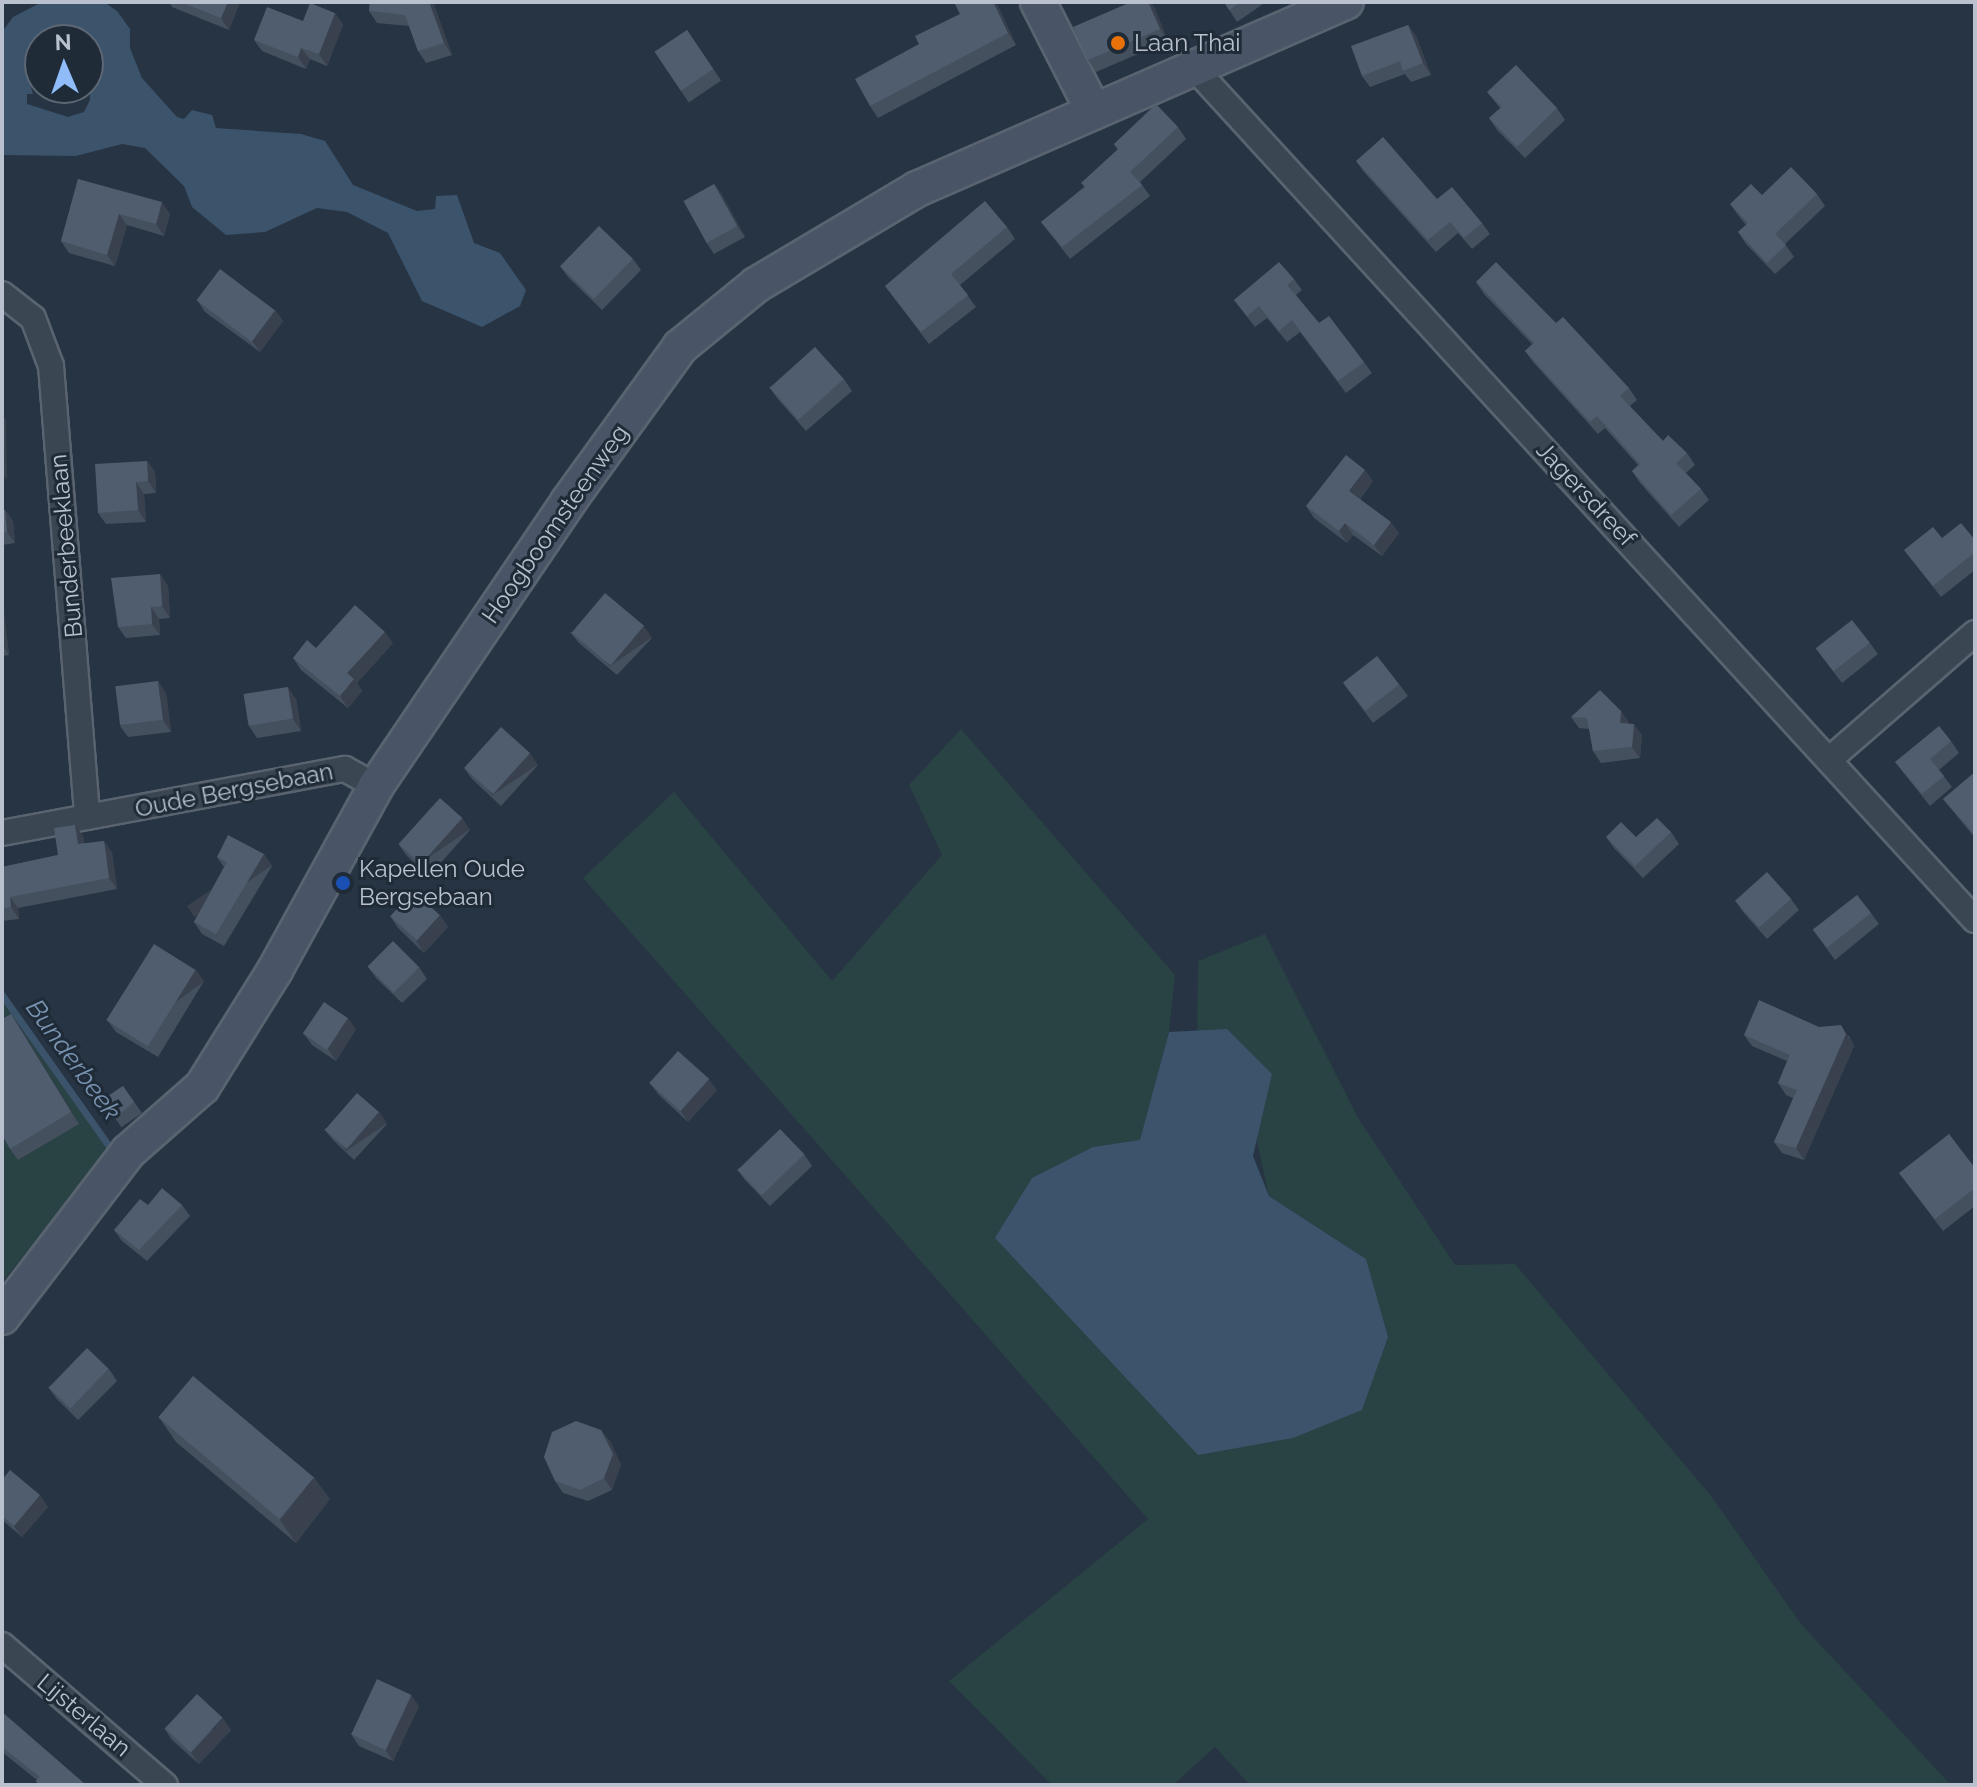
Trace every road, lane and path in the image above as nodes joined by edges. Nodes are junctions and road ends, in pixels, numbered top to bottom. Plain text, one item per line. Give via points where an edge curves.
1 (1038, 2) edge
2 (1346, 2) edge
3 (1196, 70) junction
4 (1094, 112) junction
5 (2, 294) edge
6 (1975, 633) edge
7 (1830, 759) junction
8 (376, 786) junction
9 (87, 817) junction
10 (4, 830) edge
11 (1975, 920) edge
12 (2, 1317) edge
13 (2, 1645) edge
14 (165, 1785) edge

1 - 4 street
2 - 3 street, Hoogboomsteenweg
3 - 4 street, Hoogboomsteenweg
3 - 7 street, Jagersdreef
4 - 8 street, Hoogboomsteenweg via 917,189 834,236 756,285 680,347
5 - 9 street, Bunderbeeklaan via 33,318 51,366
6 - 7 street
7 - 11 street, Jagersdreef
8 - 9 street, Oude Bergsebaan via 345,769
8 - 12 street, Hoogboomsteenweg via 275,970 202,1087 128,1152
9 - 10 street, Oude Bergsebaan
13 - 14 street, Lijsterlaan

